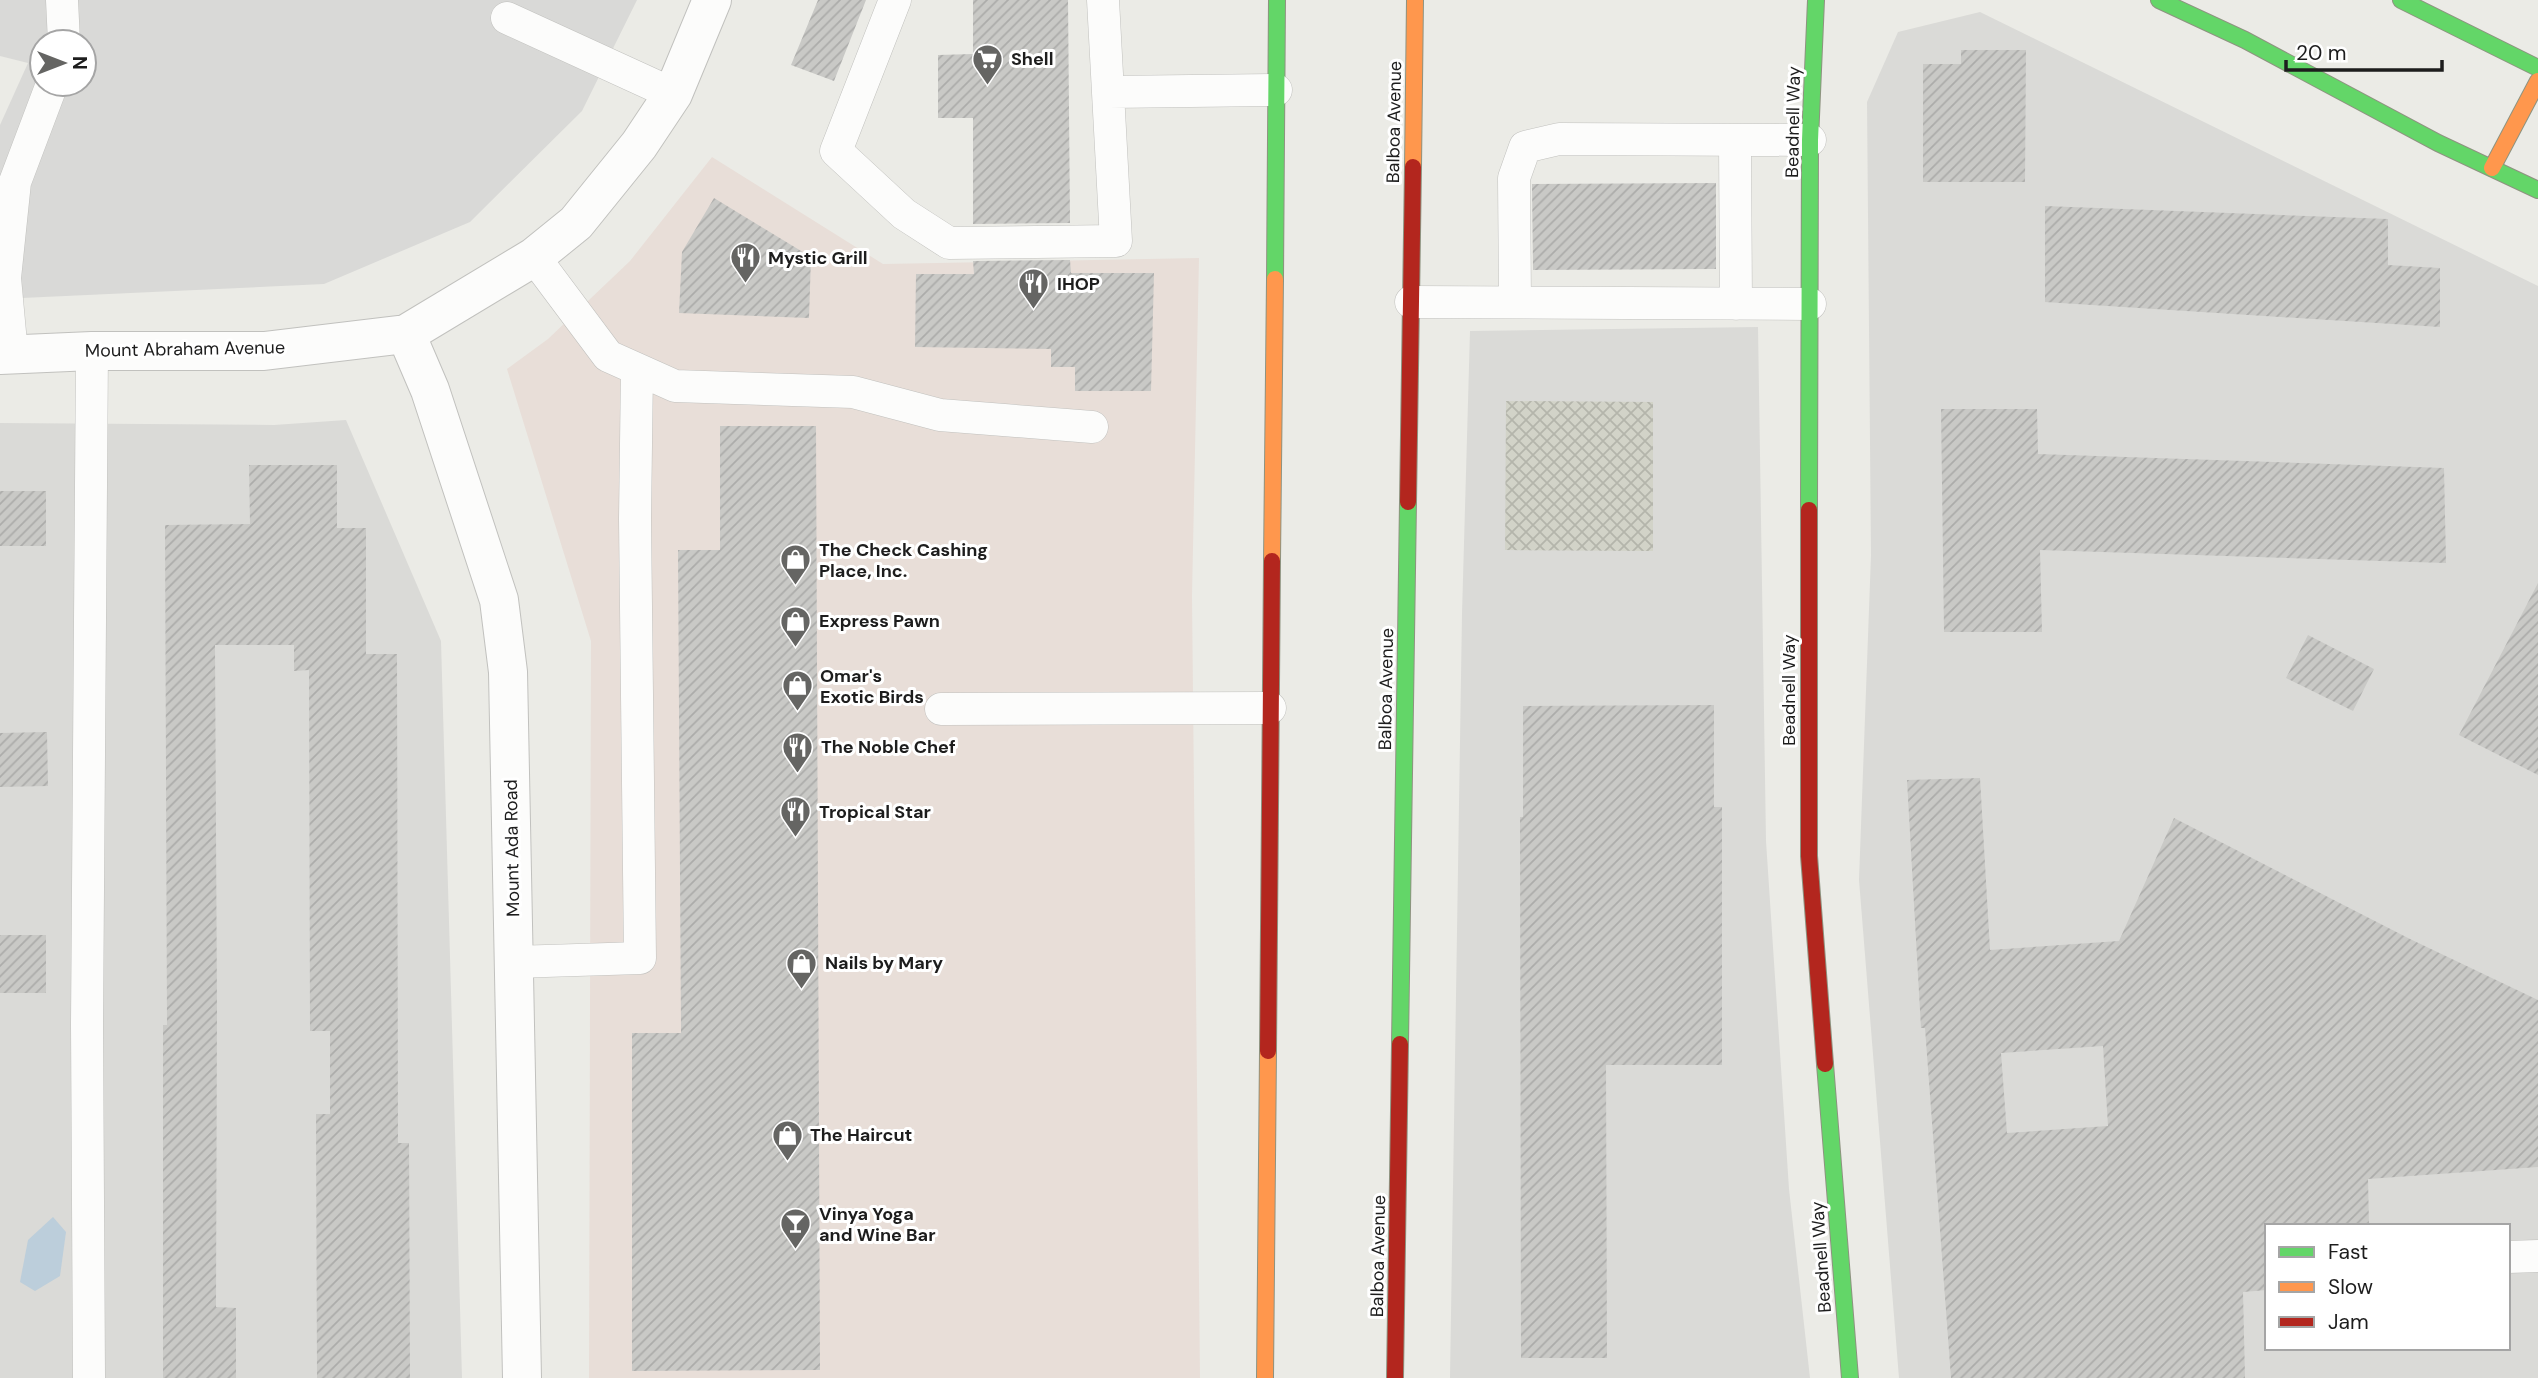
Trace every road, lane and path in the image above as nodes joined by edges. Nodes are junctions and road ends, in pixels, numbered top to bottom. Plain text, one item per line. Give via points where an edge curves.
1 (62, 0) edge
2 (712, 0) edge
3 (895, 0) edge
4 (1103, 0) edge
5 (1277, 0) edge
6 (1415, 0) edge
7 (1816, 0) edge
8 (2159, 0) edge
9 (2401, 0) edge
10 (507, 18) dead end
11 (63, 28) edge
12 (2538, 68) edge
13 (2538, 80) edge
14 (1276, 90) junction
15 (1109, 92) junction
16 (673, 94) junction
17 (47, 98) edge
18 (1810, 140) junction
19 (1735, 141) junction
20 (2492, 168) junction
21 (2538, 190) edge
22 (534, 257) junction
23 (1411, 303) junction
24 (1515, 303) junction
25 (1736, 304) junction
26 (1810, 304) junction
27 (406, 334) junction
28 (92, 351) junction
29 (6, 354) edge
30 (637, 370) junction
31 (1092, 427) dead end
32 (1270, 708) junction
33 (942, 709) dead end
34 (514, 962) junction
35 (2538, 1256) edge
36 (2510, 1257) edge
37 (89, 1378) edge
38 (522, 1378) edge
39 (1265, 1378) edge
40 (1395, 1378) edge
41 (1850, 1378) edge

1 - 11 lane
2 - 16 street, Mount Abraham Avenue
3 - 15 lane via 836,151 904,214 949,243 1116,241
4 - 15 lane
5 - 14 main road
6 - 23 main road, Balboa Avenue
7 - 18 main road, Beadnell Way
8 - 20 main road
9 - 12 main road
10 - 16 lane
13 - 20 main road
14 - 15 lane
14 - 32 main road
16 - 22 street, Mount Abraham Avenue via 576,223
17 - 29 lane via 15,181 5,278
18 - 19 lane
18 - 26 main road, Beadnell Way
19 - 24 lane via 1559,139 1525,146 1514,178
19 - 25 lane
20 - 21 main road
22 - 27 street, Mount Abraham Avenue
22 - 30 lane via 608,356
23 - 24 lane
23 - 40 main road, Balboa Avenue
24 - 25 lane
25 - 26 lane
26 - 41 main road, Beadnell Way via 1809,856
27 - 28 street, Mount Abraham Avenue via 264,351
27 - 34 street, Mount Ada Road via 430,390 499,600 508,672
28 - 29 street, Mount Abraham Avenue
28 - 37 lane
30 - 31 lane via 675,386 853,392 940,415
30 - 34 lane via 640,958
32 - 33 lane
32 - 39 main road
34 - 38 street, Mount Ada Road
35 - 36 lane

